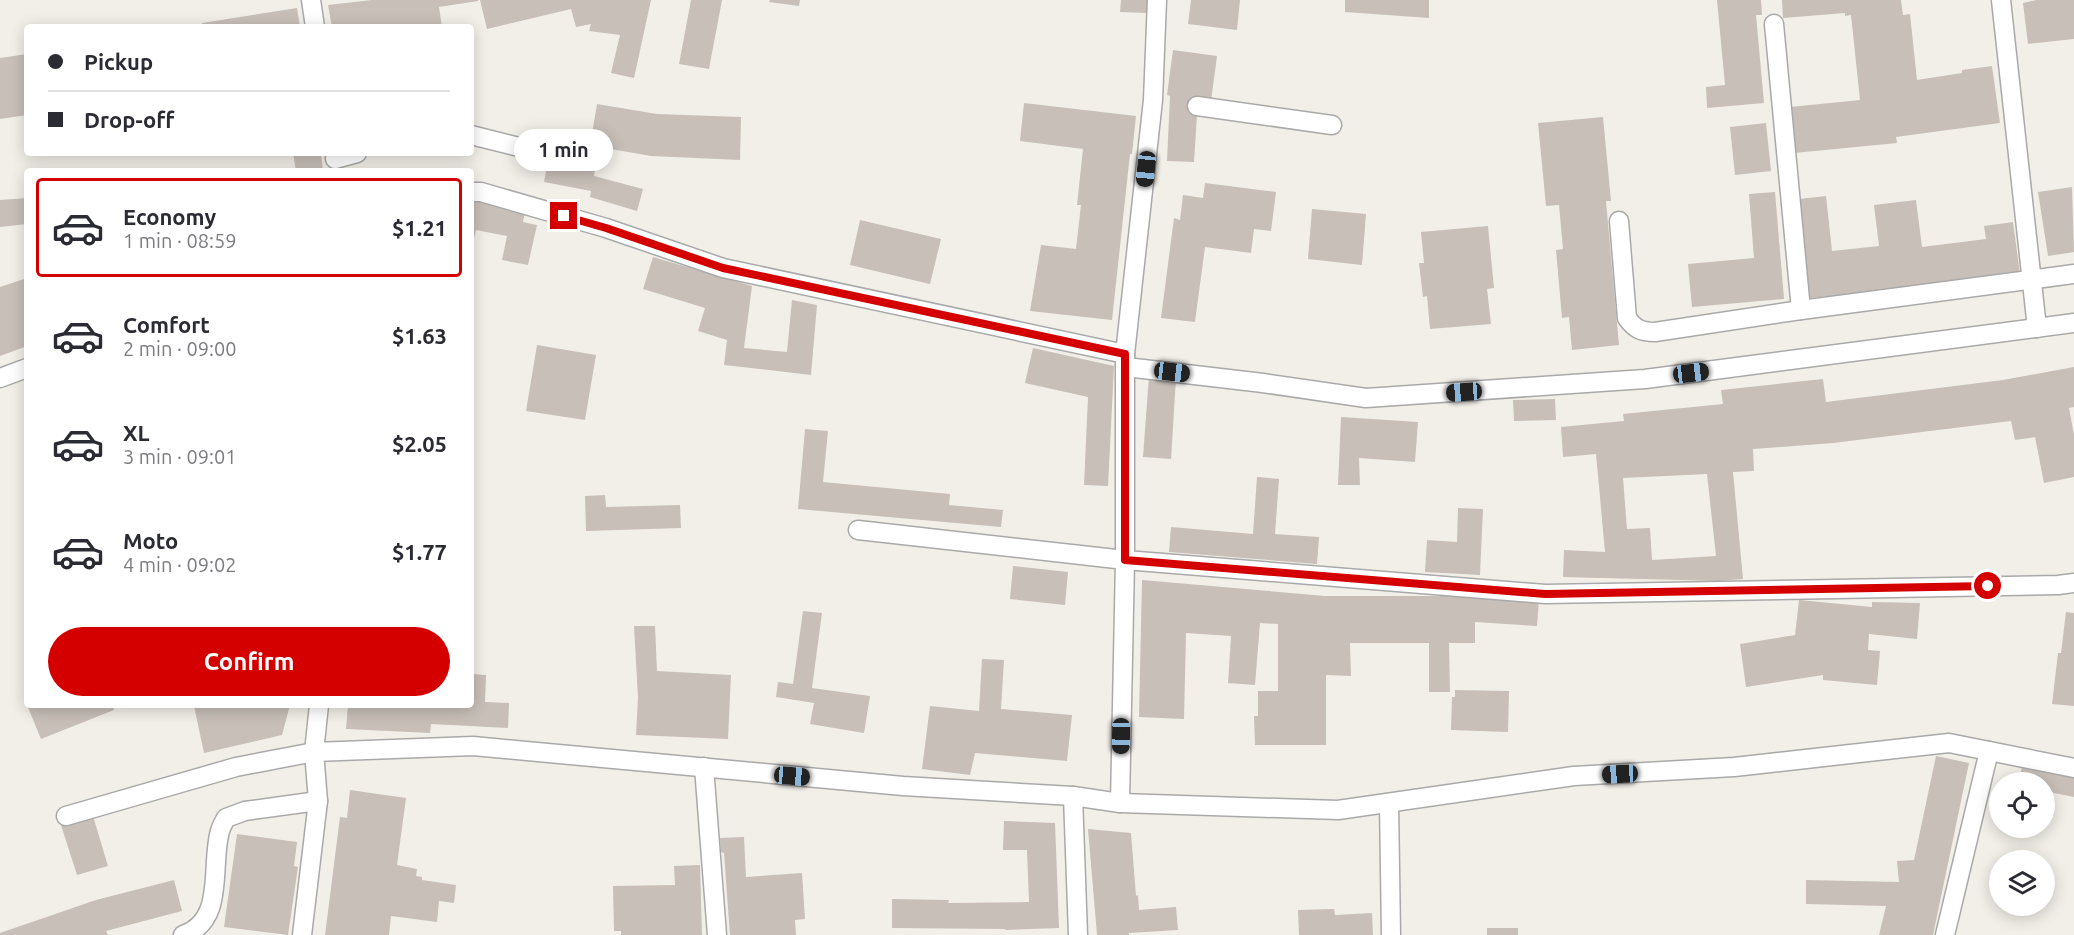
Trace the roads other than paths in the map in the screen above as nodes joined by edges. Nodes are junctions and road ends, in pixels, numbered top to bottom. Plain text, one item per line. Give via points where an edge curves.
1 (311, 0) edge
2 (1156, 0) edge
3 (2001, 0) edge
4 (315, 24) edge
5 (1774, 24) dead end
6 (1197, 106) dead end
7 (1332, 125) dead end
8 (474, 136) edge
9 (527, 149) dead end
10 (474, 192) edge
11 (1619, 221) dead end
12 (2074, 274) edge
13 (2033, 279) junction
14 (1801, 310) junction
15 (2074, 323) edge
16 (2037, 328) junction
17 (1125, 360) junction
18 (24, 369) edge
19 (0, 378) edge
20 (858, 530) dead end
21 (1125, 560) junction
22 (2074, 583) edge
23 (319, 708) edge
24 (1989, 751) junction
25 (314, 752) junction
26 (704, 767) junction
27 (2074, 768) edge
28 (1073, 796) junction
29 (318, 801) junction
30 (1120, 803) junction
31 (1389, 803) junction
32 (66, 816) dead end
33 (183, 935) edge
34 (302, 935) edge
35 (717, 935) edge
36 (1078, 935) edge
37 (1391, 935) edge
38 (1945, 935) edge

1 - 4 lane
2 - 17 lane via 1161,101
3 - 13 lane
5 - 14 lane
6 - 7 lane
8 - 9 lane
10 - 17 lane via 606,228 723,268
11 - 14 lane via 1628,318 1635,328 1655,332
12 - 13 lane
13 - 14 lane
13 - 16 lane
15 - 16 lane
16 - 17 lane via 1645,379 1366,398
17 - 21 lane
18 - 19 lane
20 - 21 lane
21 - 22 lane via 1545,594
21 - 30 lane
23 - 25 lane
24 - 27 lane
24 - 31 lane via 1949,743 1734,767 1575,776
24 - 38 lane
25 - 26 lane via 473,746
25 - 29 lane
25 - 32 lane via 236,767
26 - 28 lane via 903,786
26 - 35 lane
28 - 30 lane
28 - 36 lane
29 - 33 lane via 226,818 220,830 209,914 194,931
29 - 34 lane
30 - 31 lane via 1338,810
31 - 37 lane

